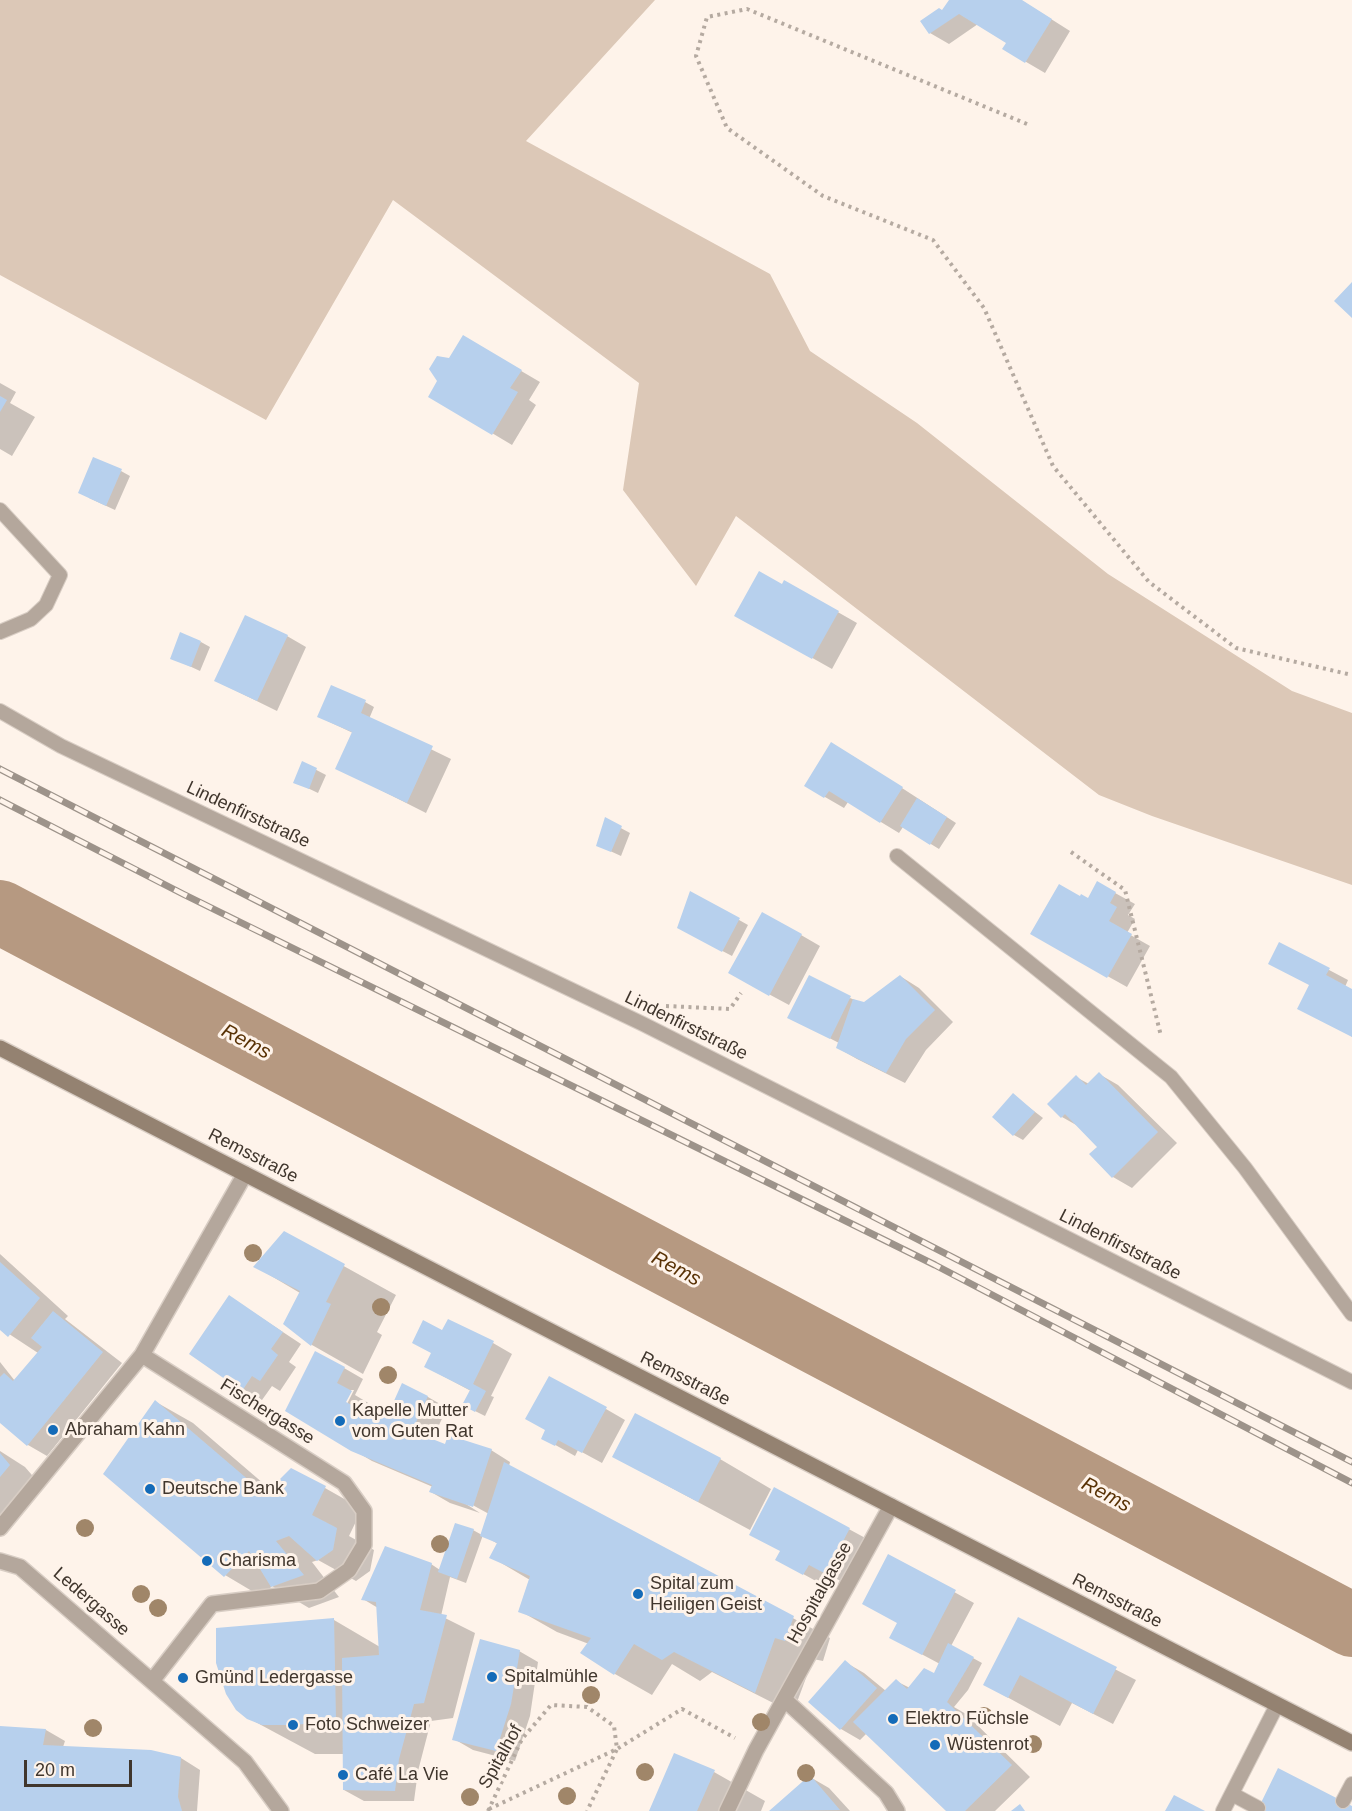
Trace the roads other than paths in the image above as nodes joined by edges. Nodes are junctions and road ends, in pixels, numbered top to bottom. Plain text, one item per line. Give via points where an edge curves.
1 (0, 510) edge
2 (0, 632) edge
3 (0, 711) edge
4 (897, 856) dead end
5 (0, 1048) edge
6 (245, 1174) junction
7 (1352, 1314) edge
8 (142, 1355) junction
9 (1352, 1382) edge
10 (891, 1506) junction
11 (0, 1528) edge
12 (0, 1561) edge
13 (152, 1681) junction
14 (784, 1699) junction
15 (1277, 1705) junction
16 (1352, 1743) edge
17 (1352, 1784) edge
18 (1232, 1794) junction
19 (1343, 1801) dead end
20 (1258, 1808) dead end
21 (281, 1811) edge
22 (727, 1811) edge
23 (897, 1811) edge
24 (1223, 1811) edge

1 - 2 lane via 60,575 46,605 31,619
3 - 9 lane, Lindenfirststraße via 61,746 644,1024
4 - 7 lane via 1171,1077 1245,1168
5 - 6 main road, Remsstraße
6 - 8 street
6 - 10 main road, Remsstraße
8 - 11 street
8 - 13 street, Fischergasse via 344,1483 364,1510 364,1545 349,1570 319,1591 212,1604
10 - 14 street, Hospitalgasse
10 - 15 main road, Remsstraße
12 - 13 street, Ledergasse via 20,1567
13 - 21 street, Ledergasse via 245,1762
14 - 22 street, Hospitalgasse
14 - 23 street via 886,1793
15 - 16 main road, Remsstraße
15 - 18 lane
17 - 19 lane
18 - 20 lane
18 - 24 lane

